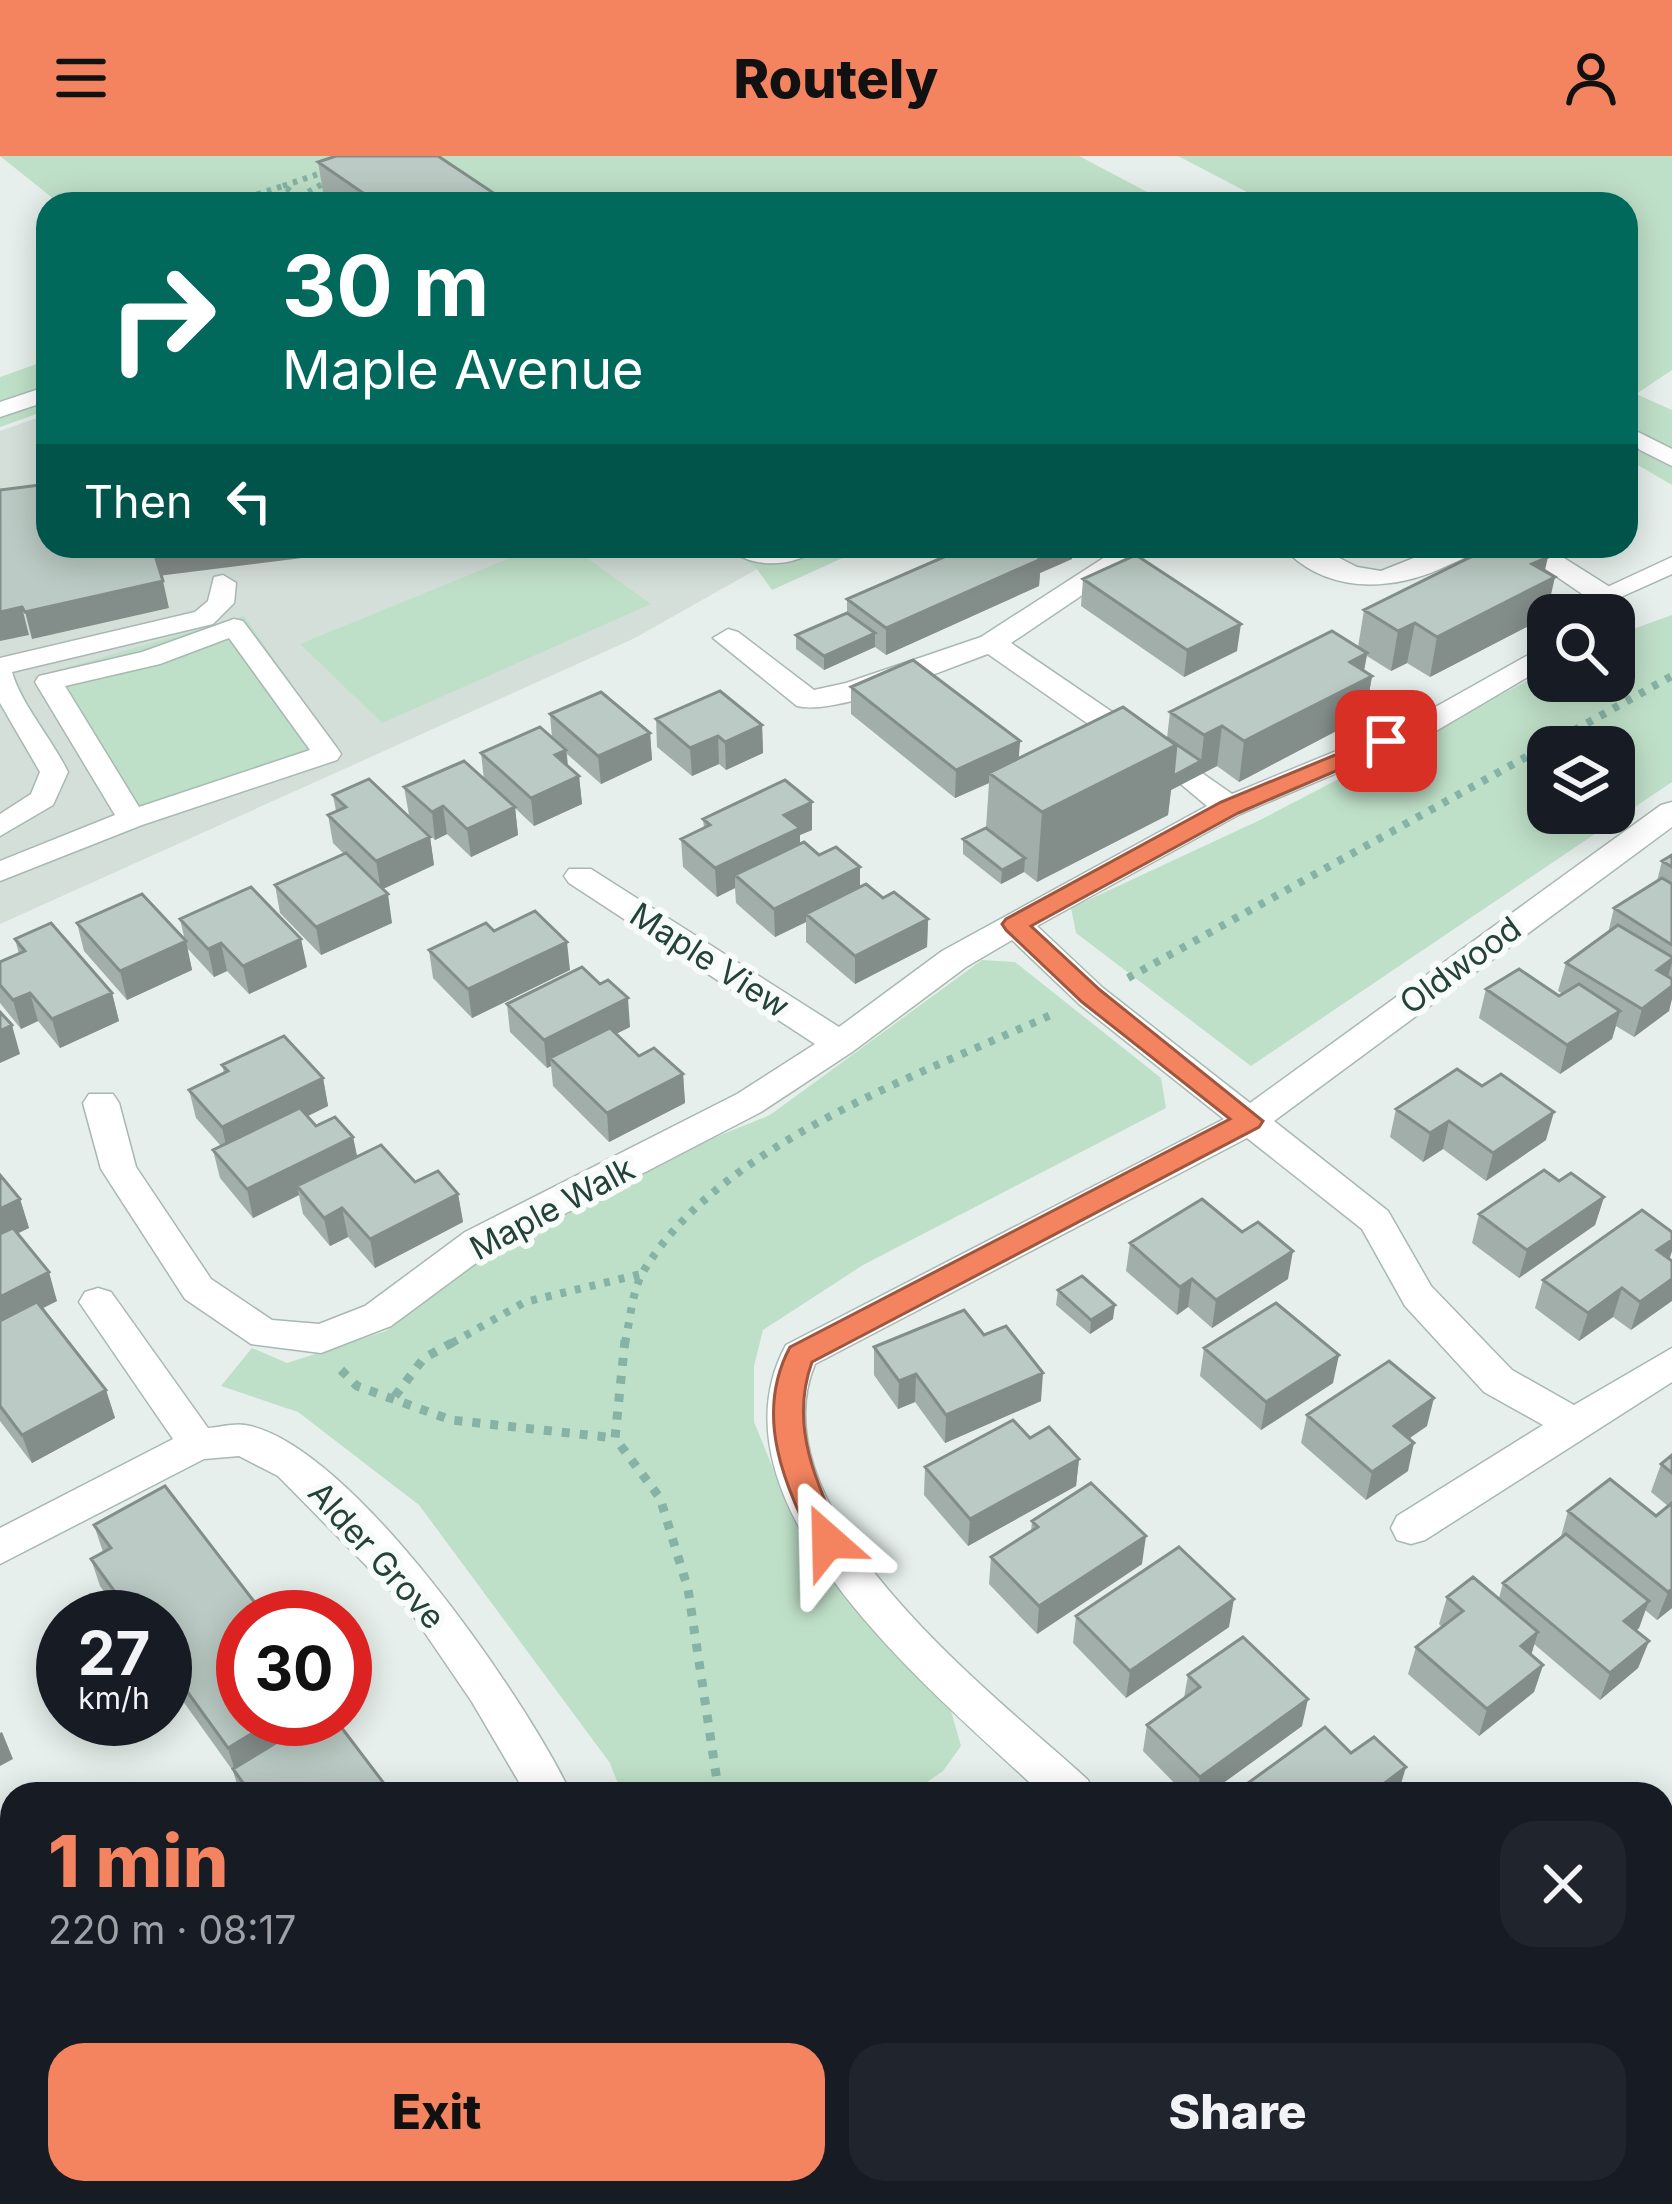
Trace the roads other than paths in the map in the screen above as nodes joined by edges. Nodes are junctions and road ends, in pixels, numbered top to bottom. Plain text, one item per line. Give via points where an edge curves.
1 (36, 397) edge
2 (0, 410) edge
3 (1638, 441) edge
4 (1672, 459) edge
5 (1123, 558) edge
6 (1317, 558) edge
7 (1438, 558) edge
8 (1542, 558) edge
9 (1672, 565) edge
10 (224, 583) dead end
11 (1592, 594) edge
12 (1625, 594) edge
13 (728, 638) dead end
14 (115, 640) junction
15 (992, 643) junction
16 (151, 658) junction
17 (1527, 665) edge
18 (0, 670) edge
19 (1156, 756) edge
20 (1191, 780) edge
21 (1229, 807) junction
22 (1672, 812) edge
23 (132, 819) junction
24 (0, 827) edge
25 (0, 872) edge
26 (580, 876) dead end
27 (1015, 924) junction
28 (840, 1044) junction
29 (101, 1103) dead end
30 (1250, 1121) junction
31 (98, 1302) dead end
32 (1672, 1363) edge
33 (1572, 1423) junction
34 (198, 1444) junction
35 (1411, 1528) dead end
36 (0, 1547) edge
37 (542, 1782) edge
38 (1045, 1782) edge

1 - 2 lane
3 - 4 lane
5 - 15 street
6 - 7 street via 1374,584
8 - 11 street
9 - 12 lane
10 - 14 lane via 221,604 204,618
13 - 15 street via 808,700
14 - 16 lane
14 - 18 lane
15 - 19 street
16 - 23 lane via 49,682
16 - 23 lane via 234,627 327,754
17 - 21 street, Maple Walk via 1425,724
18 - 24 lane via 54,772 43,799
20 - 21 street
21 - 27 street, Maple Walk
22 - 30 street, Oldwood
23 - 25 lane
26 - 28 street, Maple View
27 - 28 street, Maple Walk
27 - 30 street via 1091,996
28 - 29 street, Maple Walk via 749,1103 478,1242 378,1316 321,1339 264,1334 198,1289 119,1169
30 - 33 street via 1375,1220 1418,1296 1498,1381
30 - 38 street, Oldwood via 800,1355 785,1395 798,1477 828,1541 876,1610
31 - 34 street
32 - 33 street
33 - 35 street
34 - 36 street
34 - 37 street, Alder Grove via 243,1440 292,1465 328,1499 423,1596

